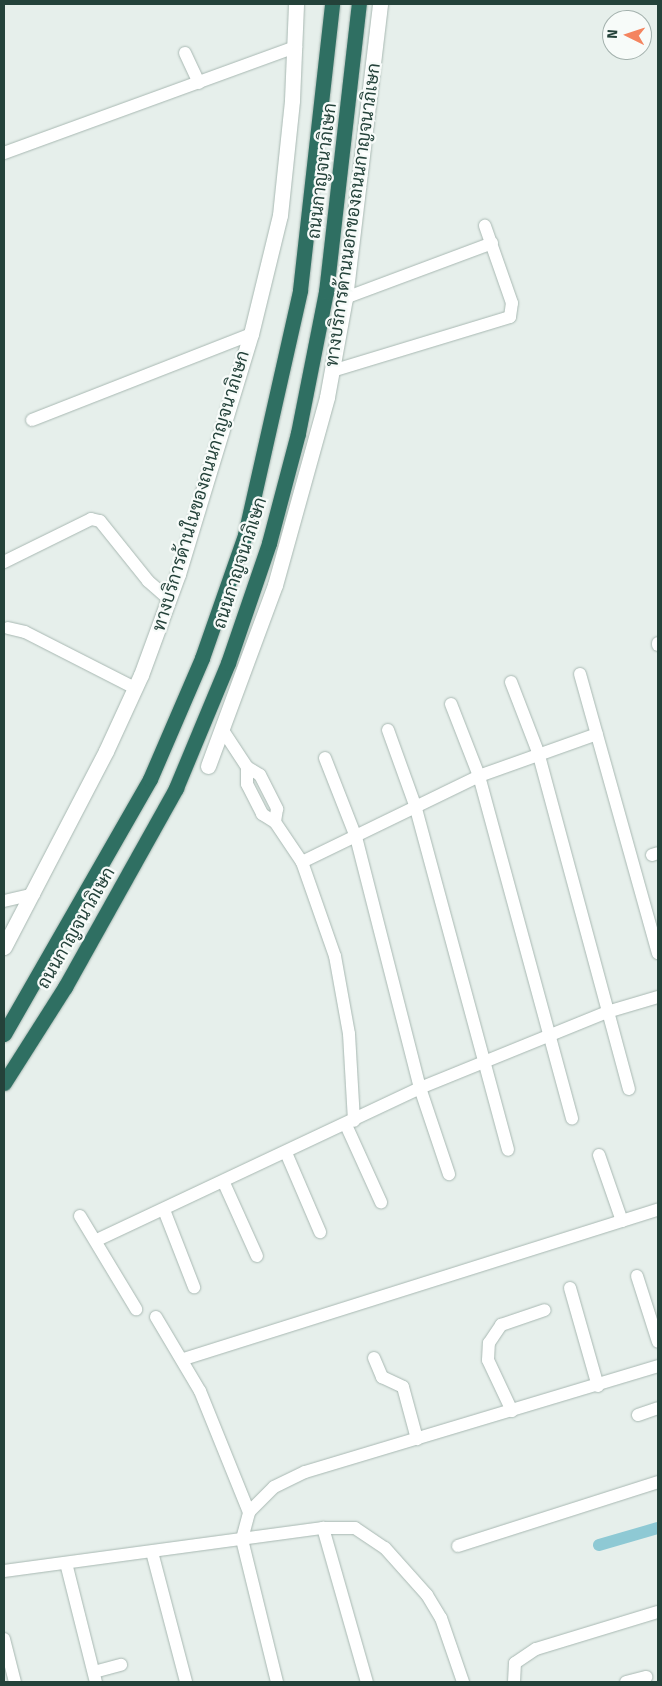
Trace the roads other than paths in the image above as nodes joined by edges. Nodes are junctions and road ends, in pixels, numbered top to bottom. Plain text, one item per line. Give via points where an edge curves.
1 (296, 4) edge
2 (332, 4) edge
3 (359, 4) edge
4 (380, 4) edge
5 (296, 47) junction
6 (185, 53) dead end
7 (199, 83) junction
8 (4, 153) edge
9 (485, 226) dead end
10 (492, 244) junction
11 (345, 298) junction
12 (251, 334) junction
13 (332, 371) junction
14 (32, 420) dead end
15 (4, 562) edge
16 (169, 599) junction
17 (8, 628) dead end
18 (580, 674) dead end
19 (511, 682) dead end
20 (135, 688) junction
21 (451, 704) dead end
22 (222, 729) junction
23 (388, 730) dead end
24 (597, 734) junction
25 (538, 752) junction
26 (324, 758) dead end
27 (208, 766) dead end
28 (478, 776) junction
29 (415, 805) junction
30 (356, 837) junction
31 (302, 862) junction
32 (34, 894) junction
33 (4, 902) edge
34 (4, 947) edge
35 (658, 953) edge
36 (658, 997) edge
37 (607, 1012) junction
38 (4, 1034) edge
39 (548, 1035) junction
40 (487, 1060) junction
41 (4, 1083) edge
42 (420, 1088) junction
43 (629, 1090) dead end
44 (572, 1119) dead end
45 (350, 1123) junction
46 (508, 1150) dead end
47 (287, 1155) junction
48 (599, 1155) dead end
49 (449, 1174) dead end
50 (224, 1183) junction
51 (381, 1202) dead end
52 (164, 1210) junction
53 (658, 1210) edge
54 (80, 1216) dead end
55 (622, 1221) junction
56 (320, 1232) dead end
57 (96, 1240) junction
58 (257, 1256) dead end
59 (637, 1276) dead end
60 (194, 1287) dead end
61 (570, 1288) dead end
62 (136, 1309) dead end
63 (545, 1310) dead end
64 (156, 1317) dead end
65 (658, 1342) edge
66 (374, 1358) dead end
67 (184, 1360) junction
68 (658, 1366) edge
69 (598, 1386) junction
70 (658, 1408) edge
71 (512, 1411) junction
72 (638, 1415) dead end
73 (417, 1439) junction
74 (658, 1482) edge
75 (249, 1512) junction
76 (323, 1528) junction
77 (242, 1539) junction
78 (458, 1546) dead end
79 (152, 1552) junction
80 (66, 1563) junction
81 (4, 1571) edge
82 (658, 1612) edge
83 (4, 1639) edge
84 (121, 1666) dead end
85 (95, 1677) edge
86 (646, 1677) dead end
87 (15, 1682) edge
88 (186, 1682) edge
89 (277, 1682) edge
90 (367, 1682) edge
91 (462, 1682) edge
92 (514, 1682) edge
93 (626, 1682) edge

1 - 5 main road, ทางบริการด้านในของถนนกาญจนาภิเษก
2 - 38 highway, ถนนกาญจนาภิเษก via 300,290 245,535 202,658 150,779
3 - 41 highway, ถนนกาญจนาภิเษก via 326,292 298,432 269,543 228,663 176,788 65,987
4 - 11 main road, ทางบริการด้านนอกของถนนกาญจนาภิเษก
5 - 7 street
5 - 12 main road, ทางบริการด้านในของถนนกาญจนาภิเษก via 280,215
6 - 7 street
7 - 8 street
9 - 10 street
10 - 11 street
10 - 13 street via 512,304 510,317
11 - 13 main road, ทางบริการด้านนอกของถนนกาญจนาภิเษก
12 - 14 street
12 - 16 main road, ทางบริการด้านในของถนนกาญจนาภิเษก
13 - 22 main road, ทางบริการด้านนอกของถนนกาญจนาภิเษก via 296,521
15 - 16 street via 91,520 100,521 148,581
16 - 20 main road, ทางบริการด้านในของถนนกาญจนาภิเษก
17 - 20 street via 24,632
18 - 24 street
19 - 25 street
20 - 32 main road, ทางบริการด้านในของถนนกาญจนาภิเษก
21 - 28 street
22 - 27 main road, ทางบริการด้านนอกของถนนกาญจนาภิเษก
22 - 31 street via 247,767 247,784 262,814 275,822
23 - 29 street
24 - 25 street
24 - 35 street
25 - 28 street
25 - 37 street
26 - 30 street
28 - 29 street
28 - 39 street
29 - 30 street
29 - 40 street
30 - 31 street
30 - 42 street
31 - 45 street via 335,956 347,1015
32 - 33 street
32 - 34 main road, ทางบริการด้านในของถนนกาญจนาภิเษก
36 - 37 street
37 - 39 street
37 - 43 street
39 - 40 street
39 - 44 street
40 - 42 street
40 - 46 street
42 - 45 street
42 - 49 street
45 - 47 street
45 - 51 street
47 - 50 street
47 - 56 street
48 - 55 street
50 - 52 street
50 - 58 street
52 - 57 street
52 - 60 street
53 - 55 street
54 - 57 street
55 - 67 street
57 - 62 street
59 - 65 street
61 - 69 street
63 - 71 street via 501,1325 490,1343 488,1360
64 - 67 street
66 - 73 street via 382,1377 404,1387
67 - 75 street
68 - 69 street
69 - 71 street
70 - 72 street
71 - 73 street
73 - 75 street via 288,1478
74 - 78 street
75 - 77 street
76 - 77 street
76 - 90 street
76 - 91 street via 355,1528 366,1532 414,1579 441,1618
77 - 79 street
77 - 89 street
79 - 80 street
79 - 88 street
80 - 81 street
80 - 85 street
82 - 92 street via 536,1648 515,1663
83 - 87 street
84 - 85 street
86 - 93 street

